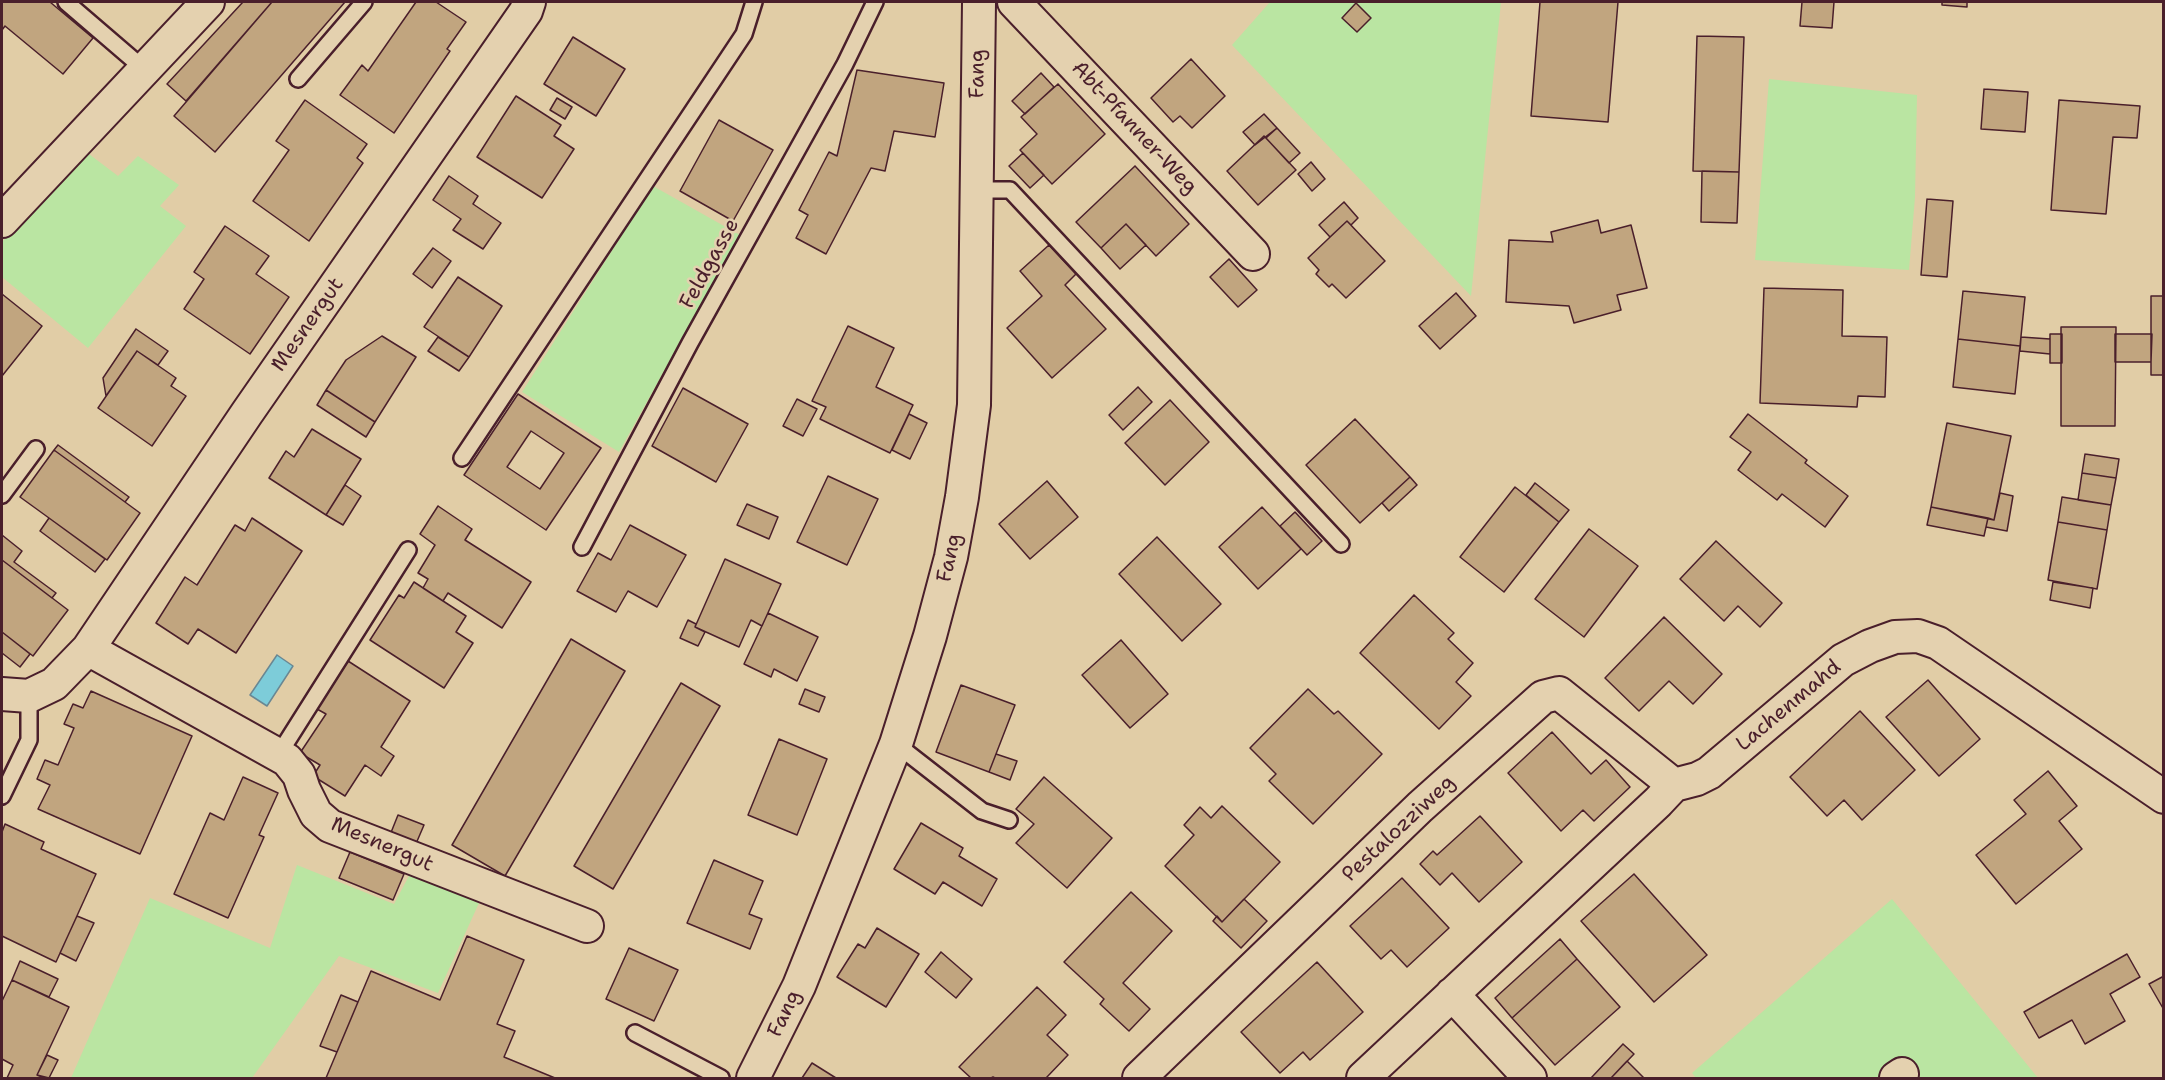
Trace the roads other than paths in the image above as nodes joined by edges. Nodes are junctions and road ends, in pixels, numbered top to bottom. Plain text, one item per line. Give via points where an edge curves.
1 (66, 2) edge
2 (208, 2) edge
3 (364, 2) edge
4 (529, 2) edge
5 (754, 2) edge
6 (875, 2) edge
7 (979, 2) edge
8 (1014, 2) edge
9 (144, 69) junction
10 (298, 79) dead end
11 (977, 190) junction
12 (2, 221) edge
13 (1253, 254) dead end
14 (36, 449) dead end
15 (462, 458) dead end
16 (2, 495) edge
17 (1341, 544) dead end
18 (582, 547) dead end
19 (408, 549) dead end
20 (88, 649) junction
21 (15, 695) edge
22 (896, 744) junction
23 (279, 754) junction
24 (1674, 785) junction
25 (2, 796) edge
26 (2163, 797) edge
27 (1009, 820) dead end
28 (586, 926) dead end
29 (1452, 994) junction
30 (635, 1033) dead end
31 (721, 1078) edge
32 (753, 1078) edge
33 (1139, 1078) edge
34 (1363, 1078) edge
35 (1530, 1078) edge

1 - 9 lane
2 - 9 street
3 - 10 lane
4 - 20 street, Mesnergut
5 - 15 lane via 744,34
6 - 18 lane, Feldgasse
7 - 11 street, Fang
8 - 13 street, Abt-Pfanner-Weg
9 - 12 street via 39,168
11 - 17 lane via 1010,190
11 - 22 street, Fang via 975,405 963,497 939,604
14 - 16 lane
19 - 23 lane
20 - 21 street, Mesnergut via 54,684
20 - 23 street, Mesnergut
21 - 25 lane via 29,740
22 - 27 lane via 982,811
22 - 32 street, Fang via 799,986
23 - 28 street, Mesnergut via 299,775 316,814 330,826
24 - 26 street, Lachenmahd via 1709,773 1843,660 1894,637 1918,636 1938,643
24 - 29 street, Lachenmahd
24 - 33 street, Pestalozziweg via 1564,696 1559,693 1543,697 1420,807
29 - 34 street, Lachenmahd
29 - 35 street
30 - 31 lane

